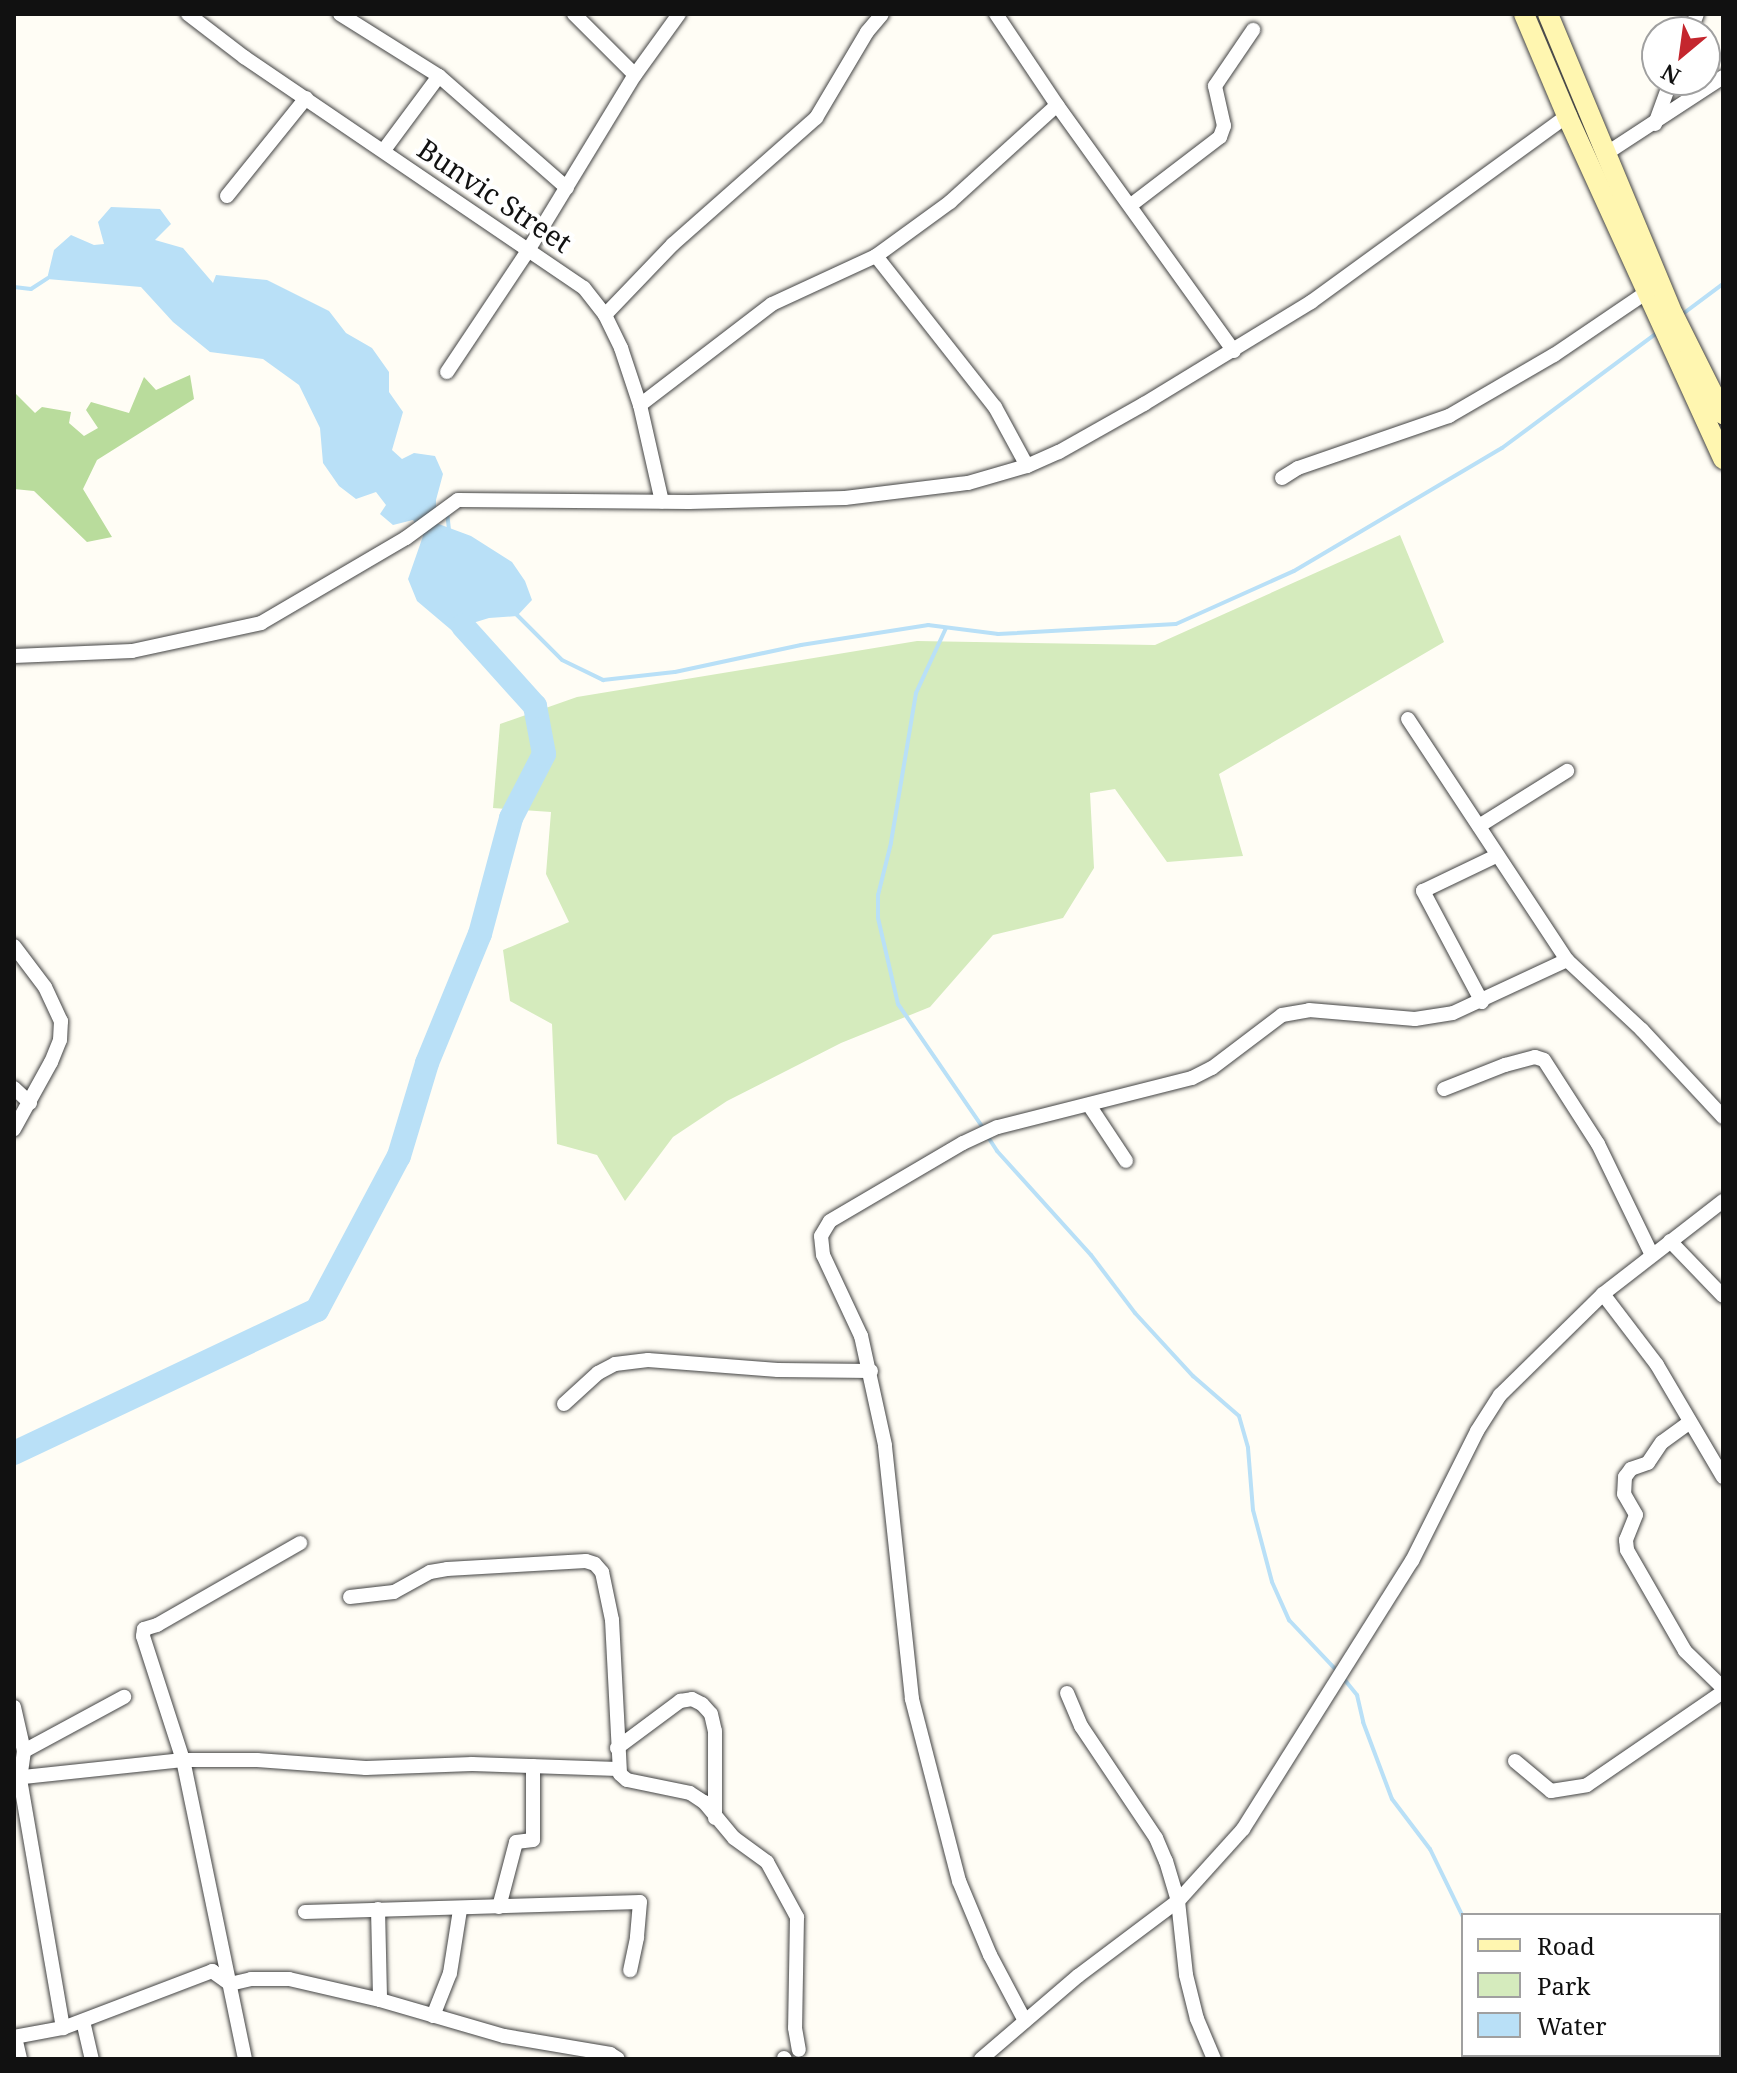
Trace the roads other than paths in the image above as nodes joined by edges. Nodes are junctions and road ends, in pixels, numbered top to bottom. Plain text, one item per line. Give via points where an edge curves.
1 (188, 14) edge
2 (340, 14) edge
3 (574, 14) edge
4 (679, 14) edge
5 (882, 14) edge
6 (996, 14) edge
7 (1524, 14) edge
8 (1548, 14) edge
9 (1253, 30) dead end
10 (635, 75) junction
11 (439, 76) junction
12 (1723, 77) edge
13 (1665, 96) edge
14 (306, 98) junction
15 (1057, 105) junction
16 (1567, 116) junction
17 (1655, 124) junction
18 (384, 150) junction
19 (1607, 153) junction
20 (567, 188) junction
21 (227, 196) dead end
22 (1131, 205) junction
23 (529, 249) junction
24 (876, 256) junction
25 (1647, 292) junction
26 (605, 315) junction
27 (1672, 327) junction
28 (1234, 351) junction
29 (447, 372) dead end
30 (640, 405) junction
31 (1722, 408) edge
32 (1723, 459) edge
33 (1027, 466) junction
34 (1282, 478) dead end
35 (662, 502) junction
36 (14, 656) edge
37 (1408, 719) dead end
38 (1567, 771) dead end
39 (1479, 826) junction
40 (1496, 856) junction
41 (14, 946) edge
42 (1567, 960) junction
43 (1482, 1002) junction
44 (14, 1088) edge
45 (1444, 1089) dead end
46 (30, 1103) junction
47 (1089, 1105) junction
48 (1723, 1117) edge
49 (14, 1129) edge
50 (1126, 1161) dead end
51 (1723, 1201) edge
52 (1670, 1241) junction
53 (1652, 1255) junction
54 (1603, 1294) junction
55 (1723, 1296) edge
56 (871, 1371) junction
57 (564, 1404) dead end
58 (1690, 1422) junction
59 (1723, 1477) edge
60 (300, 1543) dead end
61 (350, 1597) dead end
62 (1723, 1690) edge
63 (1067, 1693) dead end
64 (124, 1697) dead end
65 (14, 1707) edge
66 (617, 1748) junction
67 (24, 1751) junction
68 (183, 1760) junction
69 (1515, 1761) dead end
70 (533, 1766) junction
71 (618, 1769) junction
72 (17, 1778) edge
73 (715, 1819) junction
74 (1178, 1901) junction
75 (499, 1907) junction
76 (378, 1909) junction
77 (460, 1910) junction
78 (305, 1912) dead end
79 (630, 1970) dead end
80 (230, 1984) junction
81 (380, 2000) junction
82 (433, 2016) junction
83 (83, 2021) junction
84 (1025, 2021) junction
85 (63, 2028) junction
86 (15, 2037) edge
87 (799, 2050) dead end
88 (20, 2059) edge
89 (92, 2059) edge
90 (245, 2059) edge
91 (618, 2059) edge
92 (981, 2059) edge
93 (1214, 2059) edge

1 - 14 street, Bunvic Street
2 - 11 street
3 - 10 street
4 - 10 street
5 - 26 street via 816,118 673,244
6 - 15 street
7 - 16 main road
8 - 19 main road
9 - 22 street via 1215,86 1224,132
10 - 20 street
11 - 18 street
11 - 20 street
12 - 17 street
13 - 17 street
14 - 18 street, Bunvic Street
14 - 21 street
15 - 22 street
15 - 24 street via 950,202
16 - 25 main road
16 - 28 street via 1311,302
17 - 19 street
18 - 23 street, Bunvic Street
19 - 27 main road
20 - 23 street
22 - 28 street
23 - 26 street, Bunvic Street via 584,288
23 - 29 street
24 - 30 street via 772,304
24 - 33 street via 995,407
25 - 27 main road
25 - 34 street via 1554,355 1449,416
26 - 30 street, Bunvic Street
27 - 31 main road
27 - 32 main road
28 - 33 street
30 - 35 street, Bunvic Street
33 - 35 street via 968,483 891,494
35 - 36 street via 458,500 406,538 261,623 132,651
37 - 39 street
38 - 39 street
39 - 40 street
40 - 42 street
40 - 43 street via 1423,891
41 - 46 street via 45,987 61,1021 56,1051
42 - 43 street
42 - 48 street
43 - 47 street via 1415,1019 1309,1010 1282,1015 1192,1078
44 - 46 street
45 - 53 street via 1505,1065 1535,1057 1544,1060 1598,1144
46 - 49 street
47 - 50 street
47 - 56 street via 998,1127 830,1221 821,1236 823,1255 861,1336
51 - 52 street
52 - 53 street
52 - 55 street
53 - 54 street
54 - 58 street via 1657,1365
54 - 74 street via 1487,1412 1424,1539 1243,1829
56 - 57 street via 648,1360 615,1364
56 - 84 street via 885,1445 912,1699 959,1881
58 - 59 street
58 - 62 street via 1662,1442 1648,1463 1625,1477 1624,1494 1636,1515 1627,1550 1685,1651
60 - 68 street via 144,1629
61 - 66 street via 394,1592 430,1572 447,1569 595,1564 602,1572 612,1620
62 - 69 street via 1587,1785 1551,1791
63 - 74 street via 1088,1737 1156,1838
64 - 67 street
65 - 67 street
66 - 71 street
66 - 73 street via 680,1701 702,1704 715,1731
67 - 72 street
68 - 70 street via 366,1768
68 - 72 street
68 - 80 street
70 - 71 street
70 - 75 street via 533,1840 516,1842
71 - 73 street via 627,1780 690,1793
72 - 85 street
73 - 87 street via 767,1862 797,1917
74 - 84 street
74 - 93 street via 1186,1975
75 - 77 street
75 - 79 street via 640,1902
76 - 77 street
76 - 78 street
76 - 81 street
77 - 82 street via 453,1963
80 - 81 street via 289,1979
80 - 83 street via 220,1974 199,1973
80 - 90 street
81 - 82 street
82 - 91 street
83 - 85 street
83 - 89 street
84 - 92 street
85 - 86 street
86 - 88 street

